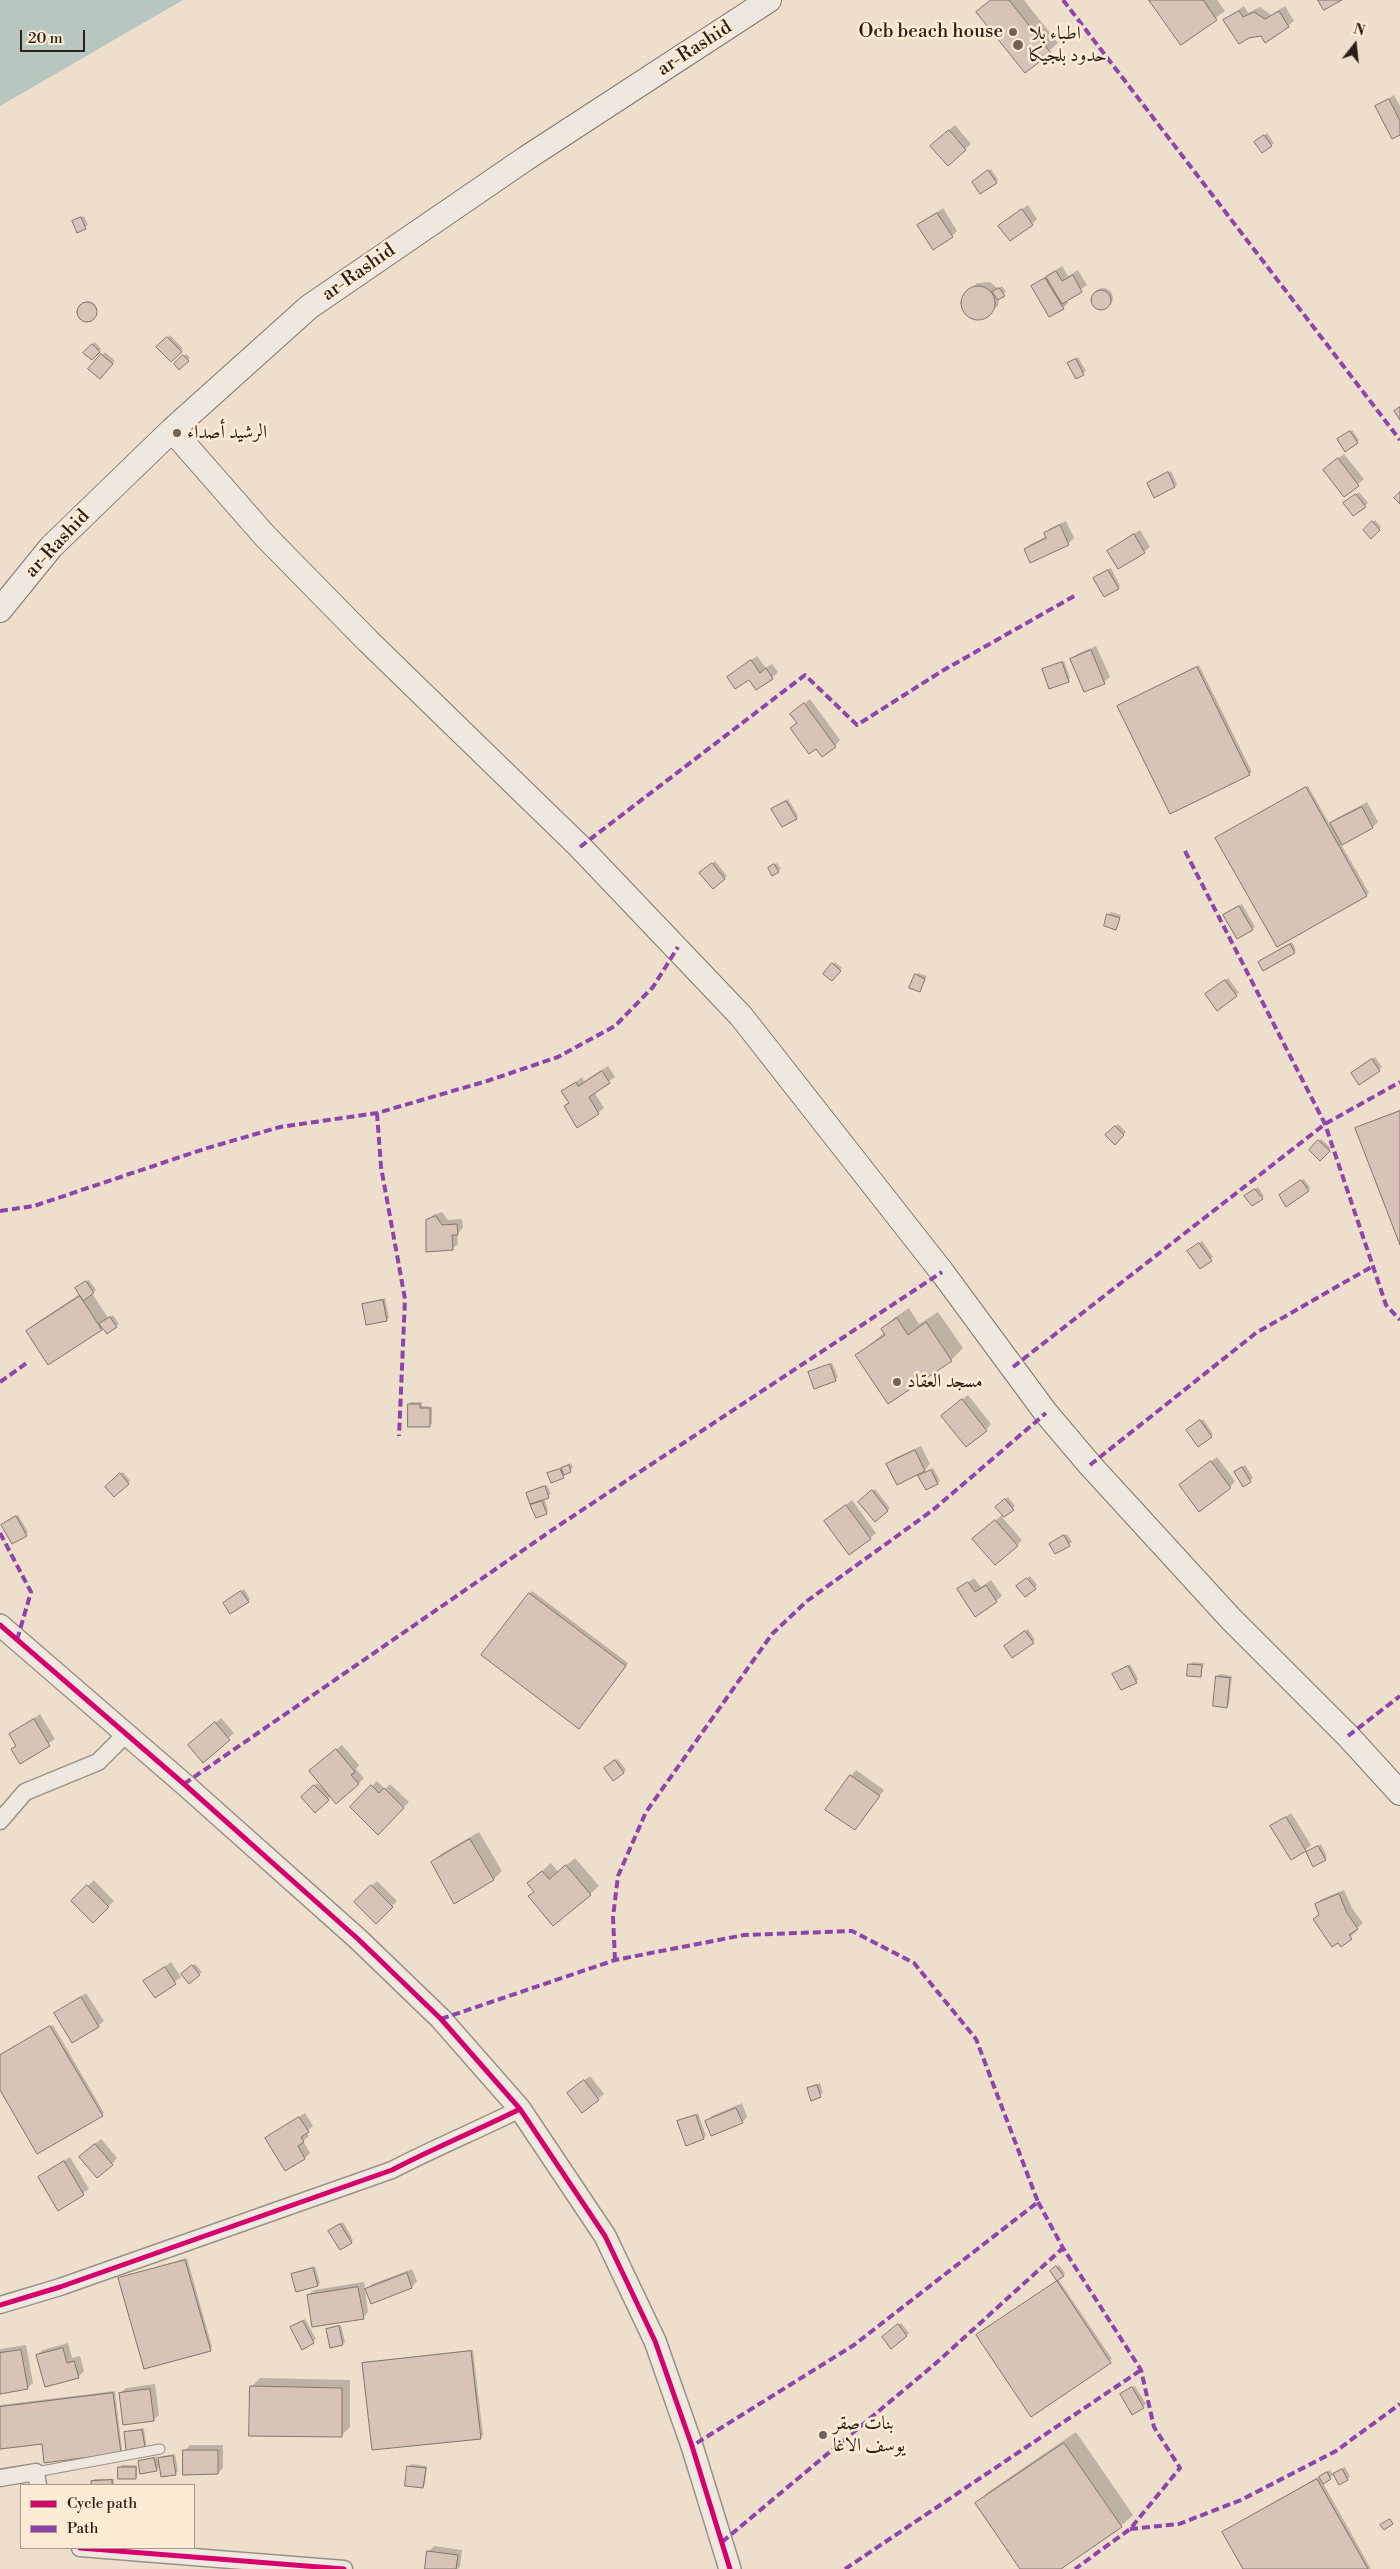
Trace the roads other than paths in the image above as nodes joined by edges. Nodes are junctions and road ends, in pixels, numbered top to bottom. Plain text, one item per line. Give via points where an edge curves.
1 (769, 0) edge
2 (172, 430) junction
3 (0, 610) edge
4 (0, 1625) edge
5 (126, 1734) junction
6 (1400, 1793) edge
7 (0, 1821) edge
8 (520, 2108) junction
9 (0, 2305) edge
10 (160, 2449) dead end
11 (0, 2478) edge
12 (37, 2479) edge
13 (93, 2549) edge
14 (344, 2569) edge
15 (730, 2569) edge

1 - 2 main road, ar-Rashid via 525,159 309,307
2 - 3 main road, ar-Rashid via 51,547
2 - 6 main road via 266,536 368,641 586,854 741,1016 942,1272 1046,1413 1126,1507
4 - 5 street
5 - 7 street via 98,1762 25,1792
5 - 8 street via 358,1939 441,2020
8 - 9 street via 392,2170 60,2287
8 - 15 street via 605,2236 655,2341
10 - 12 lane
11 - 12 street
13 - 14 street

